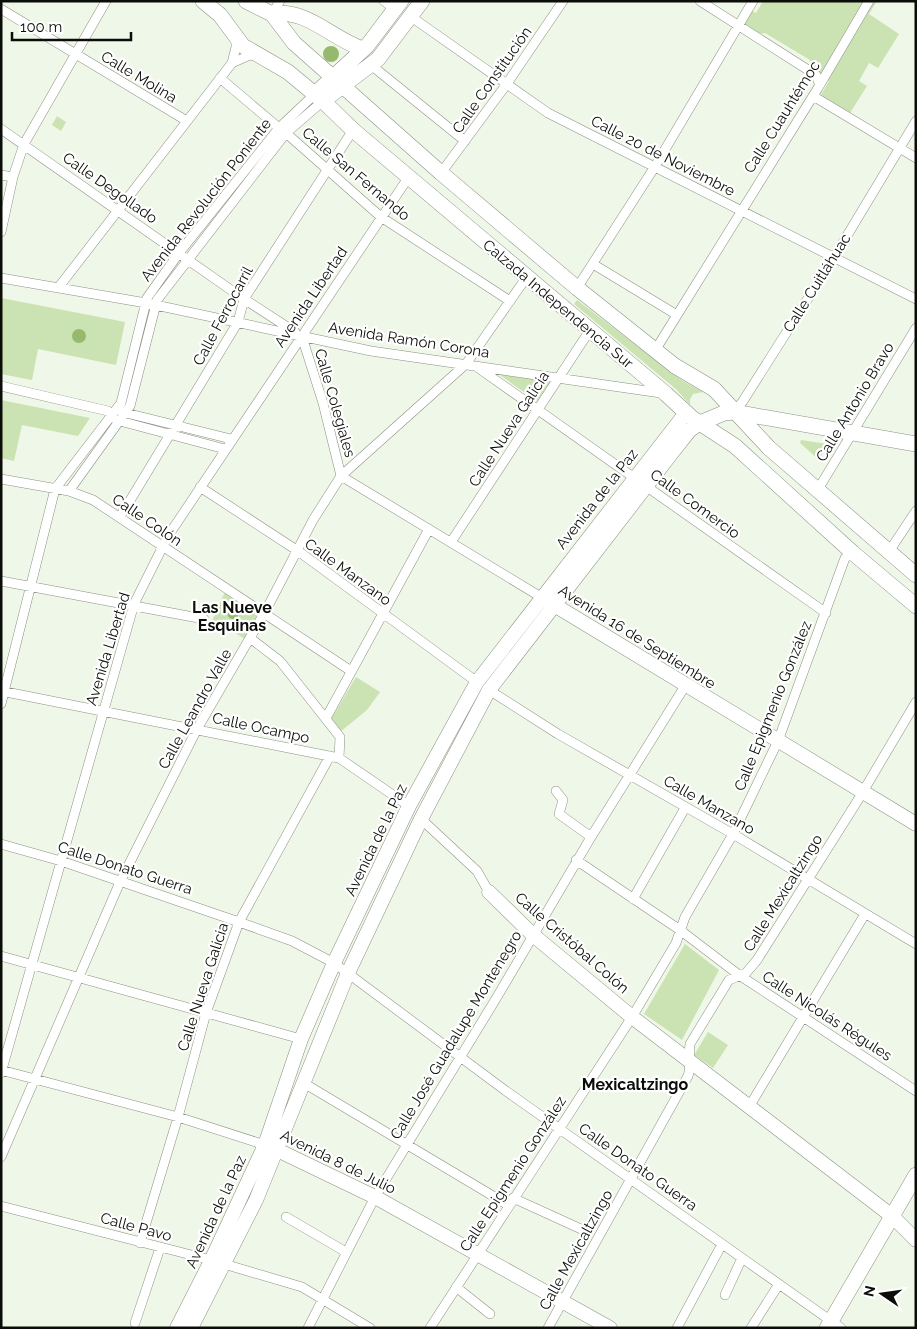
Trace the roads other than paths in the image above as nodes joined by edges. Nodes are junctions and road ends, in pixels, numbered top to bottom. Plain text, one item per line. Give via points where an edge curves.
1 (106, 1) edge
2 (203, 1) edge
3 (246, 1) edge
4 (422, 1) edge
5 (564, 1) edge
6 (700, 1) edge
7 (753, 1) edge
8 (869, 1) edge
9 (394, 4) edge
10 (276, 8) edge
11 (1, 10) edge
12 (410, 16) junction
13 (737, 26) junction
14 (236, 37) junction
15 (363, 49) junction
16 (76, 56) junction
17 (259, 56) junction
18 (232, 63) junction
19 (371, 65) junction
20 (220, 78) junction
21 (338, 82) junction
22 (819, 83) junction
23 (506, 85) junction
24 (813, 96) junction
25 (319, 97) junction
26 (916, 120) edge
27 (187, 121) junction
28 (1, 130) edge
29 (282, 130) junction
30 (353, 130) junction
31 (465, 141) junction
32 (24, 144) junction
33 (899, 147) junction
34 (916, 158) edge
35 (327, 168) junction
36 (654, 168) junction
37 (441, 173) junction
38 (1, 175) edge
39 (13, 177) junction
40 (408, 178) junction
41 (741, 210) junction
42 (118, 212) junction
43 (381, 217) junction
44 (1, 232) edge
45 (183, 256) junction
46 (833, 259) junction
47 (593, 264) junction
48 (1, 278) edge
49 (526, 278) junction
50 (58, 288) junction
51 (577, 288) junction
52 (244, 299) junction
53 (916, 299) edge
54 (510, 301) junction
55 (146, 304) junction
56 (156, 306) junction
57 (678, 314) junction
58 (238, 322) junction
59 (916, 328) edge
60 (590, 330) junction
61 (302, 337) junction
62 (656, 349) junction
63 (470, 365) junction
64 (559, 377) junction
65 (1, 386) edge
66 (666, 394) junction
67 (537, 410) junction
68 (734, 412) junction
69 (110, 413) junction
70 (126, 413) junction
71 (685, 414) junction
72 (120, 422) junction
73 (700, 423) junction
74 (177, 426) junction
75 (852, 433) junction
76 (171, 435) junction
77 (231, 439) junction
78 (916, 444) edge
79 (225, 449) junction
80 (342, 476) junction
81 (1, 479) edge
82 (641, 481) junction
83 (200, 487) junction
84 (55, 489) junction
85 (69, 491) junction
86 (817, 491) junction
87 (916, 511) edge
88 (120, 517) junction
89 (429, 529) junction
90 (451, 542) junction
91 (162, 546) junction
92 (298, 551) junction
93 (853, 553) junction
94 (888, 553) junction
95 (916, 576) edge
96 (1, 581) edge
97 (31, 586) junction
98 (541, 597) junction
99 (134, 604) junction
100 (554, 605) junction
101 (916, 606) edge
102 (265, 612) junction
103 (826, 613) junction
104 (382, 614) junction
105 (204, 619) dead end
106 (250, 638) junction
107 (351, 671) junction
108 (483, 686) junction
109 (686, 686) junction
110 (3, 691) edge
111 (916, 702) edge
112 (1, 704) edge
113 (104, 711) junction
114 (326, 718) junction
115 (197, 729) junction
116 (778, 741) junction
117 (335, 757) junction
118 (629, 774) junction
119 (556, 791) dead end
120 (863, 792) junction
121 (409, 806) junction
122 (685, 808) junction
123 (422, 819) junction
124 (916, 824) edge
125 (733, 834) junction
126 (590, 836) junction
127 (1, 844) edge
128 (576, 860) junction
129 (61, 861) junction
130 (807, 879) junction
131 (120, 882) junction
132 (489, 892) joint
133 (633, 899) junction
134 (865, 914) junction
135 (239, 922) junction
136 (680, 930) junction
137 (534, 935) junction
138 (916, 944) edge
139 (1, 956) edge
140 (334, 963) junction
141 (31, 964) junction
142 (348, 974) junction
143 (739, 975) junction
144 (78, 977) junction
145 (206, 1013) junction
146 (632, 1017) junction
147 (803, 1018) junction
148 (301, 1039) junction
149 (459, 1057) junction
150 (690, 1061) junction
151 (2, 1071) edge
152 (34, 1079) junction
153 (302, 1082) junction
154 (916, 1091) edge
155 (749, 1107) junction
156 (178, 1117) junction
157 (559, 1128) junction
158 (406, 1145) junction
159 (272, 1147) junction
160 (1, 1157) edge
161 (916, 1175) edge
162 (631, 1179) junction
163 (375, 1197) junction
164 (511, 1202) junction
165 (1, 1206) edge
166 (892, 1216) junction
167 (286, 1217) dead end
168 (581, 1229) dead end
169 (916, 1240) edge
170 (140, 1243) junction
171 (722, 1244) junction
172 (160, 1248) junction
173 (346, 1252) junction
174 (477, 1254) junction
175 (742, 1258) junction
176 (218, 1263) junction
177 (779, 1284) junction
178 (456, 1287) junction
179 (725, 1295) dead end
180 (322, 1298) junction
181 (563, 1301) junction
182 (490, 1314) dead end
183 (135, 1323) dead end
184 (833, 1325) edge
185 (177, 1328) edge
186 (192, 1328) edge
187 (308, 1328) edge
188 (370, 1328) edge
189 (430, 1328) edge
190 (548, 1328) edge
191 (610, 1328) edge
192 (677, 1328) edge
193 (751, 1328) edge

1 - 16 street
2 - 14 main road, Calzada Independencia Sur via 220,15
3 - 10 main road, Calzada Independencia Sur
4 - 12 main road
5 - 23 street, Calle Constitución
6 - 13 street
7 - 13 street
8 - 22 street, Calle Cuauhtémoc
9 - 15 main road
10 - 15 main road via 311,20 348,44
10 - 21 main road, Calzada Independencia Sur via 294,43
11 - 16 street, Calle Molina
12 - 19 main road
12 - 23 street, Calle 20 de Noviembre
13 - 22 street via 816,75
13 - 36 street
14 - 17 main road, Calzada Independencia Sur
14 - 18 street
15 - 21 main road
16 - 27 street, Calle Molina
16 - 32 street
17 - 18 street via 250,55
17 - 25 main road, Calzada Independencia Sur via 288,72
18 - 20 street
19 - 21 main road
19 - 31 street
20 - 27 street
20 - 29 street, Calle San Fernando
21 - 25 main road
21 - 37 main road, Calzada Independencia Sur
22 - 24 street, Calle Cuauhtémoc
23 - 31 street, Calle Constitución
23 - 36 street, Calle 20 de Noviembre via 548,113
24 - 33 street
24 - 41 street, Calle Cuauhtémoc
25 - 29 street, Avenida Revolución Poniente
25 - 30 main road, Calzada Independencia Sur
26 - 33 street, Calle Cuitláhuac
27 - 42 street
28 - 32 street, Calle Degollado
29 - 35 street, Calle San Fernando
29 - 45 street, Avenida Revolución Poniente
30 - 35 street, Calle Ferrocarril
30 - 40 main road, Calzada Independencia Sur
31 - 37 street, Calle Constitución
32 - 39 street
32 - 42 street, Calle Degollado
33 - 34 street
33 - 46 street, Calle Cuitláhuac
35 - 43 street, Calle San Fernando
35 - 52 street, Calle Ferrocarril
36 - 41 street, Calle 20 de Noviembre
36 - 47 street
37 - 51 main road, Calzada Independencia Sur
38 - 39 street
39 - 44 street
40 - 43 street, Avenida Libertad
40 - 49 main road, Calzada Independencia Sur
41 - 46 street, Calle 20 de Noviembre
41 - 57 street, Calle Cuauhtémoc
42 - 45 street, Calle Degollado
42 - 50 street
43 - 54 street, Calle San Fernando
43 - 61 street, Avenida Libertad
45 - 52 street, Calle Degollado
45 - 55 street, Avenida Revolución Poniente via 147,298
45 - 56 street, Avenida Revolución Poniente
46 - 53 street, Calle 20 de Noviembre
46 - 68 street, Calle Cuitláhuac
47 - 51 street
47 - 57 street
48 - 50 street, Avenida Ramón Corona
49 - 54 street, Calle Leandro Valle
49 - 60 main road, Calzada Independencia Sur
50 - 55 street, Avenida Ramón Corona
51 - 62 main road, Calzada Independencia Sur
52 - 58 street, Calle Ferrocarril
52 - 61 street, Calle Degollado
54 - 63 street, Calle Leandro Valle
55 - 56 street, Avenida Ramón Corona
55 - 69 street, Avenida Revolución Poniente via 121,403
56 - 58 street, Avenida Ramón Corona
56 - 70 street, Avenida Revolución Poniente
57 - 62 street, Calle Cuauhtémoc
58 - 61 street, Avenida Ramón Corona
58 - 74 street, Calle Ferrocarril
59 - 75 street, Calle Antonio Bravo
60 - 64 street, Calle Nueva Galicia
60 - 66 main road, Calzada Independencia Sur
61 - 63 street, Avenida Ramón Corona via 370,351
61 - 77 street, Avenida Libertad
61 - 80 street, Calle Colegiales
62 - 68 main road, Calzada Independencia Sur via 675,366 714,390
63 - 64 street, Avenida Ramón Corona
63 - 67 street, Calle Comercio
63 - 80 street, Calle Leandro Valle
64 - 66 street, Avenida Ramón Corona
64 - 67 street, Calle Nueva Galicia
65 - 69 street
66 - 71 main road, Calzada Independencia Sur
67 - 82 street, Calle Comercio
67 - 90 street, Calle Nueva Galicia
68 - 73 main road
68 - 75 main road
68 - 86 main road, Calzada Independencia Sur
69 - 70 street
69 - 72 street
69 - 84 street, Avenida Revolución Poniente
70 - 72 street, Avenida Revolución Poniente
70 - 74 street
71 - 73 main road, Calzada Independencia Sur
71 - 82 street, Avenida de la Paz
72 - 76 street
72 - 85 street, Avenida Revolución Poniente
73 - 82 street, Avenida de la Paz
73 - 93 main road, Calzada Independencia Sur via 735,446
74 - 76 street, Calle Ferrocarril
74 - 77 street
75 - 78 main road
75 - 86 street, Calle Antonio Bravo
76 - 79 street
76 - 88 street, Calle Ferrocarril
77 - 79 street, Avenida Libertad
79 - 83 street, Avenida Libertad
80 - 89 street, Avenida 16 de Septiembre
80 - 92 street, Calle Leandro Valle via 313,520
81 - 84 street, Calle Colón
82 - 98 street, Avenida de la Paz
82 - 100 street, Avenida de la Paz
82 - 103 street, Calle Comercio
83 - 91 street, Avenida Libertad
83 - 92 street, Calle Manzano
84 - 85 street, Calle Colón
84 - 97 street
85 - 88 street, Calle Colón via 93,500
86 - 94 main road, Calzada Independencia Sur
87 - 94 street
88 - 91 street, Calle Colón
89 - 90 street, Avenida 16 de Septiembre
89 - 104 street
90 - 98 street, Avenida 16 de Septiembre
91 - 99 street, Avenida Libertad
91 - 102 street, Calle Colón
92 - 102 street, Calle Leandro Valle
92 - 104 street, Calle Manzano
93 - 101 main road, Calzada Independencia Sur
93 - 103 street, Calle Epigmenio González via 845,558
94 - 95 main road, Calzada Independencia Sur
96 - 97 street
97 - 99 street
97 - 110 street
98 - 100 street, Avenida 16 de Septiembre
98 - 108 street, Avenida de la Paz
99 - 105 street
99 - 113 street, Avenida Libertad
100 - 108 street, Avenida de la Paz
100 - 109 street, Avenida 16 de Septiembre
102 - 106 street, Calle Leandro Valle
102 - 107 street, Calle Colón
103 - 116 street, Calle Epigmenio González
104 - 107 street
104 - 108 street, Calle Manzano
106 - 114 street via 280,662
106 - 115 street, Calle Leandro Valle
107 - 114 street
108 - 118 street, Calle Manzano
108 - 121 street, Avenida de la Paz
108 - 123 street, Avenida de la Paz
109 - 116 street, Avenida 16 de Septiembre
109 - 118 street, Calle José Guadalupe Montenegro
110 - 112 street
110 - 113 street, Calle Ocampo
111 - 120 street, Calle Mexicaltzingo
113 - 115 street, Calle Ocampo
113 - 129 street, Avenida Libertad
114 - 117 street via 340,737
115 - 117 street, Calle Ocampo
115 - 131 street, Calle Leandro Valle
116 - 120 street, Avenida 16 de Septiembre
116 - 125 street, Calle Epigmenio González
117 - 121 street, Calle Cristóbal Colón
117 - 135 street, Calle Nueva Galicia
118 - 122 street, Calle Manzano
118 - 126 street, Calle José Guadalupe Montenegro
119 - 126 street via 563,800 559,814
120 - 124 street, Avenida 16 de Septiembre
120 - 130 street, Calle Mexicaltzingo
121 - 123 street, Calle Cristóbal Colón
121 - 140 street, Avenida de la Paz
122 - 125 street, Calle Manzano
122 - 133 street
123 - 132 street, Calle Cristóbal Colón via 477,870
123 - 142 street, Avenida de la Paz
125 - 130 street, Calle Manzano
125 - 136 street, Calle Epigmenio González via 684,917
126 - 128 street, Calle José Guadalupe Montenegro
127 - 129 street, Calle Donato Guerra
128 - 133 street, Calle Nicolás Régules
128 - 137 street, Calle José Guadalupe Montenegro
129 - 131 street, Calle Donato Guerra
129 - 141 street, Avenida Libertad
130 - 134 street, Calle Manzano
130 - 143 street, Calle Mexicaltzingo via 757,960 746,973
131 - 135 street, Calle Donato Guerra
131 - 144 street, Calle Leandro Valle
132 - 137 street, Calle Cristóbal Colón
133 - 136 street, Calle Nicolás Régules
134 - 138 street, Calle Manzano
134 - 147 street
135 - 140 street, Calle Donato Guerra via 292,941
135 - 145 street, Calle Nueva Galicia
136 - 143 street, Calle Nicolás Régules
136 - 146 street, Calle Epigmenio González via 676,943
137 - 146 street, Calle Cristóbal Colón
137 - 149 street, Calle José Guadalupe Montenegro
139 - 141 street
140 - 142 street, Calle Donato Guerra
140 - 148 street, Avenida de la Paz
141 - 144 street
141 - 151 street, Avenida Libertad
142 - 149 street, Calle Donato Guerra
142 - 153 street, Avenida de la Paz
143 - 147 street, Calle Nicolás Régules
143 - 150 street, Calle Mexicaltzingo via 729,980 690,1044
144 - 145 street
144 - 152 street, Calle Leandro Valle
145 - 148 street
145 - 156 street, Calle Nueva Galicia
146 - 150 street, Calle Cristóbal Colón
146 - 157 street, Calle Epigmenio González
147 - 154 street, Calle Nicolás Régules
147 - 155 street
148 - 159 street, Avenida de la Paz
149 - 157 street, Calle Donato Guerra
149 - 158 street, Calle José Guadalupe Montenegro
150 - 155 street, Calle Cristóbal Colón
150 - 162 street, Calle Mexicaltzingo via 688,1076
151 - 152 street, Avenida 8 de Julio
152 - 156 street, Avenida 8 de Julio
152 - 160 street, Calle Leandro Valle
153 - 158 street
153 - 159 street, Avenida de la Paz
155 - 166 street, Calle Cristóbal Colón
156 - 159 street, Avenida 8 de Julio
156 - 170 street, Calle Nueva Galicia
157 - 162 street, Calle Donato Guerra
157 - 164 street, Calle Epigmenio González
158 - 163 street, Calle José Guadalupe Montenegro
158 - 164 street
159 - 163 street, Avenida 8 de Julio
159 - 176 street, Avenida de la Paz
161 - 166 main road
162 - 171 street, Calle Donato Guerra
162 - 181 street, Calle Mexicaltzingo
163 - 173 street, Calle José Guadalupe Montenegro
163 - 174 street, Avenida 8 de Julio
164 - 168 street
164 - 174 street, Calle Epigmenio González
165 - 170 street, Calle Pavo
166 - 169 street, Calle Cristóbal Colón
166 - 184 main road
167 - 173 street
170 - 172 street, Calle Pavo
171 - 175 street, Calle Donato Guerra
171 - 192 street
172 - 176 street, Calle Pavo
172 - 183 street
173 - 180 street, Calle José Guadalupe Montenegro
174 - 178 street, Calle Epigmenio González
174 - 181 street, Avenida 8 de Julio
175 - 177 street, Calle Donato Guerra
175 - 179 street
176 - 180 street, Calle Pavo via 302,1287
176 - 185 street, Avenida de la Paz
176 - 186 street, Avenida de la Paz
177 - 184 street, Calle Donato Guerra
177 - 193 street
178 - 182 street
178 - 189 street, Calle Epigmenio González
180 - 187 street, Calle José Guadalupe Montenegro
180 - 188 street, Calle Pavo
181 - 190 street, Calle Mexicaltzingo
181 - 191 street, Avenida 8 de Julio

